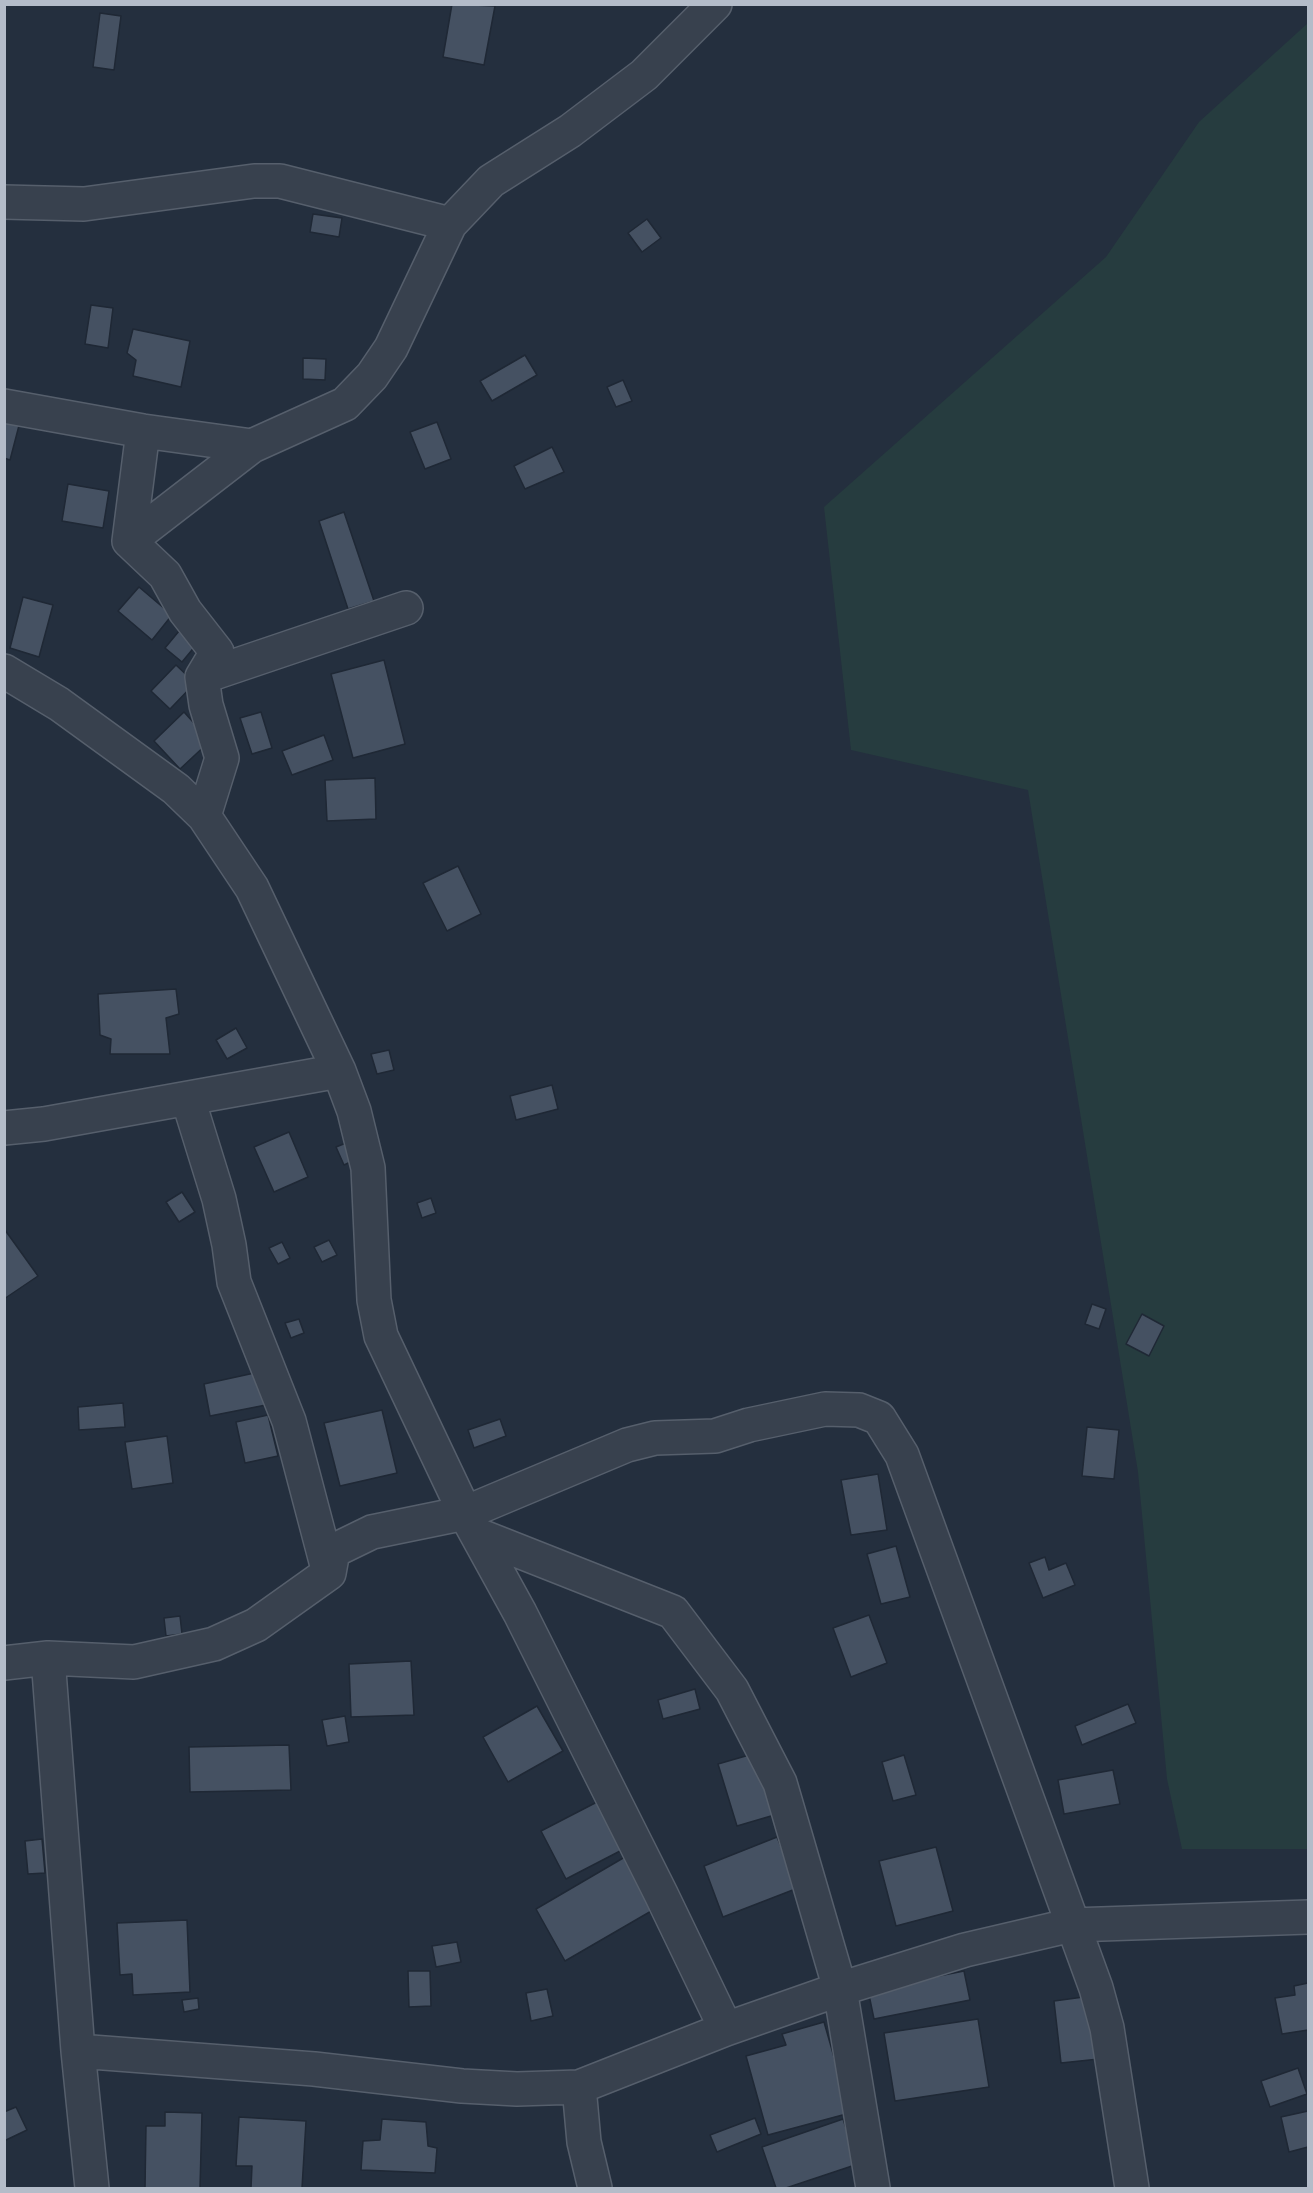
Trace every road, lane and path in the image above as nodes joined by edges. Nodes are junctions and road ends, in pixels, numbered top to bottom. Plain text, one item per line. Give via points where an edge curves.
1 (715, 4) edge
2 (4, 202) edge
3 (450, 224) junction
4 (4, 406) edge
5 (143, 431) junction
6 (252, 446) junction
7 (129, 541) junction
8 (406, 608) dead end
9 (4, 671) edge
10 (202, 677) junction
11 (204, 816) junction
12 (339, 1071) junction
13 (188, 1100) junction
14 (4, 1128) edge
15 (472, 1524) junction
16 (329, 1573) junction
17 (48, 1658) junction
18 (4, 1663) edge
19 (1308, 1917) edge
20 (1072, 1924) junction
21 (840, 1989) junction
22 (726, 2029) junction
23 (78, 2051) junction
24 (579, 2087) junction
25 (92, 2188) edge
26 (595, 2188) edge
27 (873, 2188) edge
28 (1132, 2188) edge

1 - 3 street via 644,75 570,131 491,181
2 - 3 street via 84,204 254,181 280,181
3 - 6 street via 391,348 372,376 345,404
4 - 5 street
5 - 6 street
5 - 7 street
6 - 7 street
7 - 10 street via 165,575 185,611 218,652
8 - 10 street
9 - 11 street via 59,704 176,789
10 - 11 street via 222,759
11 - 12 street via 252,888
12 - 13 street
12 - 15 street via 354,1110 368,1168 374,1300 381,1336
13 - 14 street
13 - 16 street via 219,1199 234,1282 289,1421
15 - 16 street via 372,1532 333,1551
15 - 20 street via 582,1462 655,1438 715,1436 825,1409 859,1410 879,1418 902,1455
15 - 21 street via 673,1612 732,1690 780,1783
15 - 22 street via 656,1883
16 - 17 street via 256,1625 214,1644 134,1662
17 - 18 street
17 - 23 street
19 - 20 street
20 - 21 street via 965,1950
20 - 28 street via 1107,2028
21 - 22 street
21 - 27 street
22 - 24 street
23 - 24 street via 314,2069 462,2086
23 - 25 street
24 - 26 street via 584,2142

